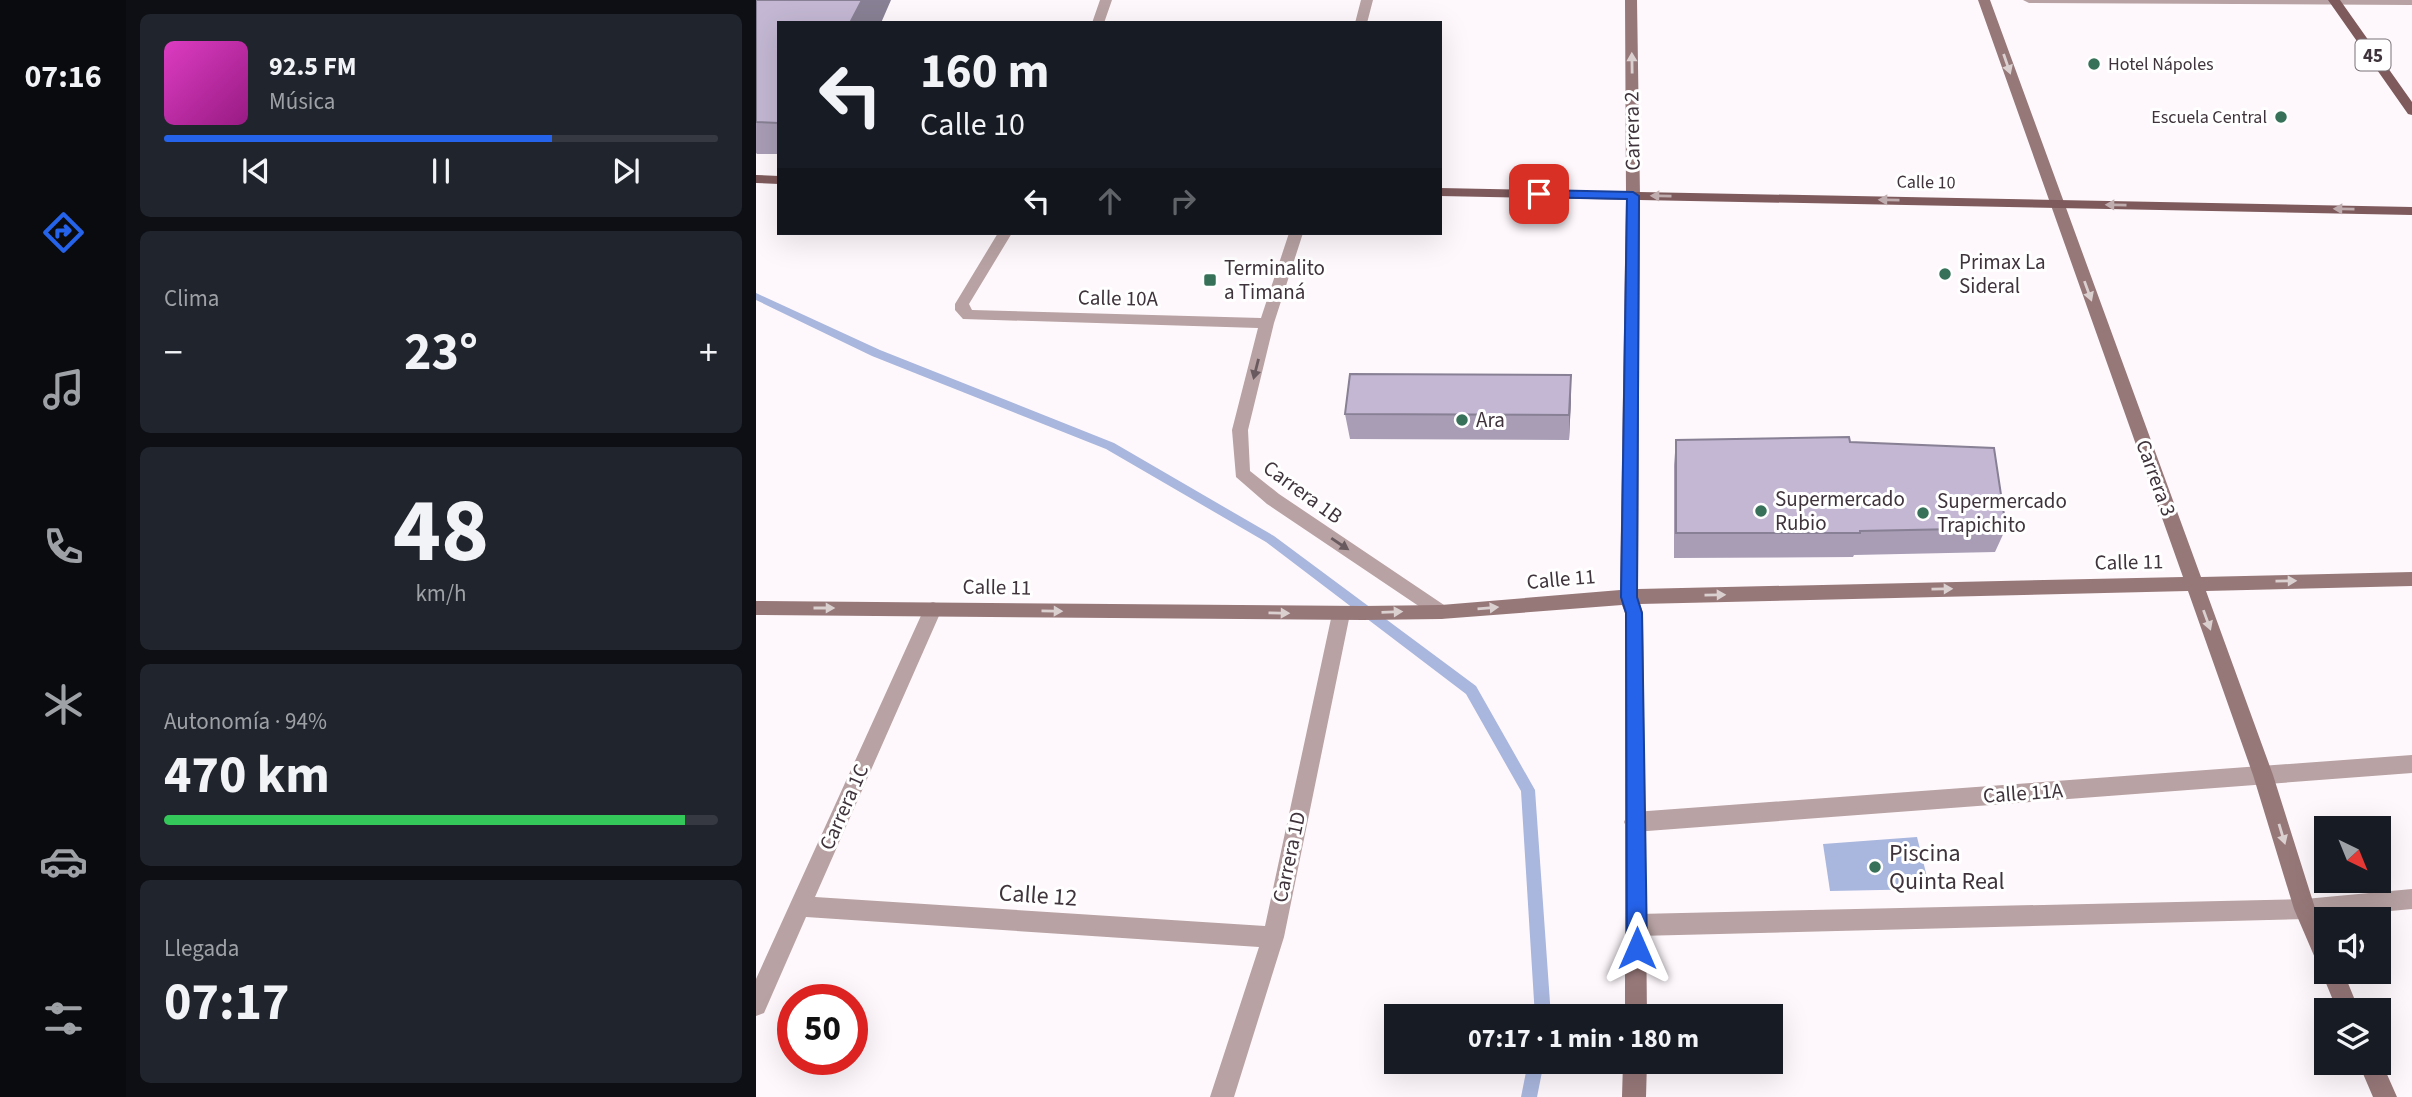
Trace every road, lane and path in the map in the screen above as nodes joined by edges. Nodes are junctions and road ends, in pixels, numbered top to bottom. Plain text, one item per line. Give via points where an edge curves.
1 (1106, 0) edge
2 (1367, 0) edge
3 (1631, 0) edge
4 (1984, 0) edge
5 (2029, 0) edge
6 (2335, 1) edge
7 (2412, 2) edge
8 (1099, 21) edge
9 (1362, 21) edge
10 (2412, 111) edge
11 (756, 179) edge
12 (777, 180) edge
13 (1442, 192) edge
14 (1633, 196) junction
15 (2056, 204) junction
16 (2412, 211) edge
17 (1004, 235) edge
18 (1295, 235) edge
19 (1267, 323) junction
20 (2412, 579) edge
21 (2193, 583) junction
22 (1629, 597) junction
23 (756, 608) edge
24 (933, 609) junction
25 (1441, 612) junction
26 (1341, 614) junction
27 (2412, 764) edge
28 (2263, 775) junction
29 (1634, 822) junction
30 (2412, 899) edge
31 (799, 906) junction
32 (2305, 909) junction
33 (1638, 925) junction
34 (2314, 930) edge
35 (1273, 937) junction
36 (1636, 1004) edge
37 (756, 1005) edge
38 (1635, 1074) edge
39 (2376, 1075) edge
40 (1222, 1097) edge
41 (1634, 1097) edge
42 (2385, 1097) edge

1 - 8 street
2 - 9 street
14 -> 3 main road, Carrera 2
4 -> 15 main road, Carrera 3
5 - 6 street
6 - 7 street
6 - 10 main road, 45
11 - 12 main road
13 - 14 main road, Calle 10
15 -> 14 main road, Calle 10
14 - 22 main road, Carrera 2
16 -> 15 main road, Calle 10
15 -> 21 main road, Carrera 3
17 - 19 street, Calle 10A via 962,304 968,315
18 - 19 street, Carrera 1B
19 -> 25 street, Carrera 1B via 1240,430 1242,473 1273,499
21 -> 20 main road, Calle 11
22 -> 21 main road, Calle 11
21 -> 28 main road, Carrera 3
25 -> 22 main road, Calle 11
22 - 29 main road, Carrera 2 via 1634,613
23 -> 24 main road, Calle 11
24 -> 26 main road, Calle 11
24 - 31 street, Carrera 1C
26 -> 25 main road, Calle 11
26 - 35 street, Carrera 1D
27 - 28 street, Calle 11A
28 - 29 street, Calle 11A
28 -> 32 main road, Carrera 3
29 - 33 main road, Carrera 2
30 - 32 street
31 - 35 street, Calle 12
31 - 37 street, Carrera 1C
32 - 33 street
32 - 34 main road, Carrera 3
33 - 36 main road, Carrera 2
35 - 40 street, Carrera 1D
38 - 41 main road
39 - 42 main road

